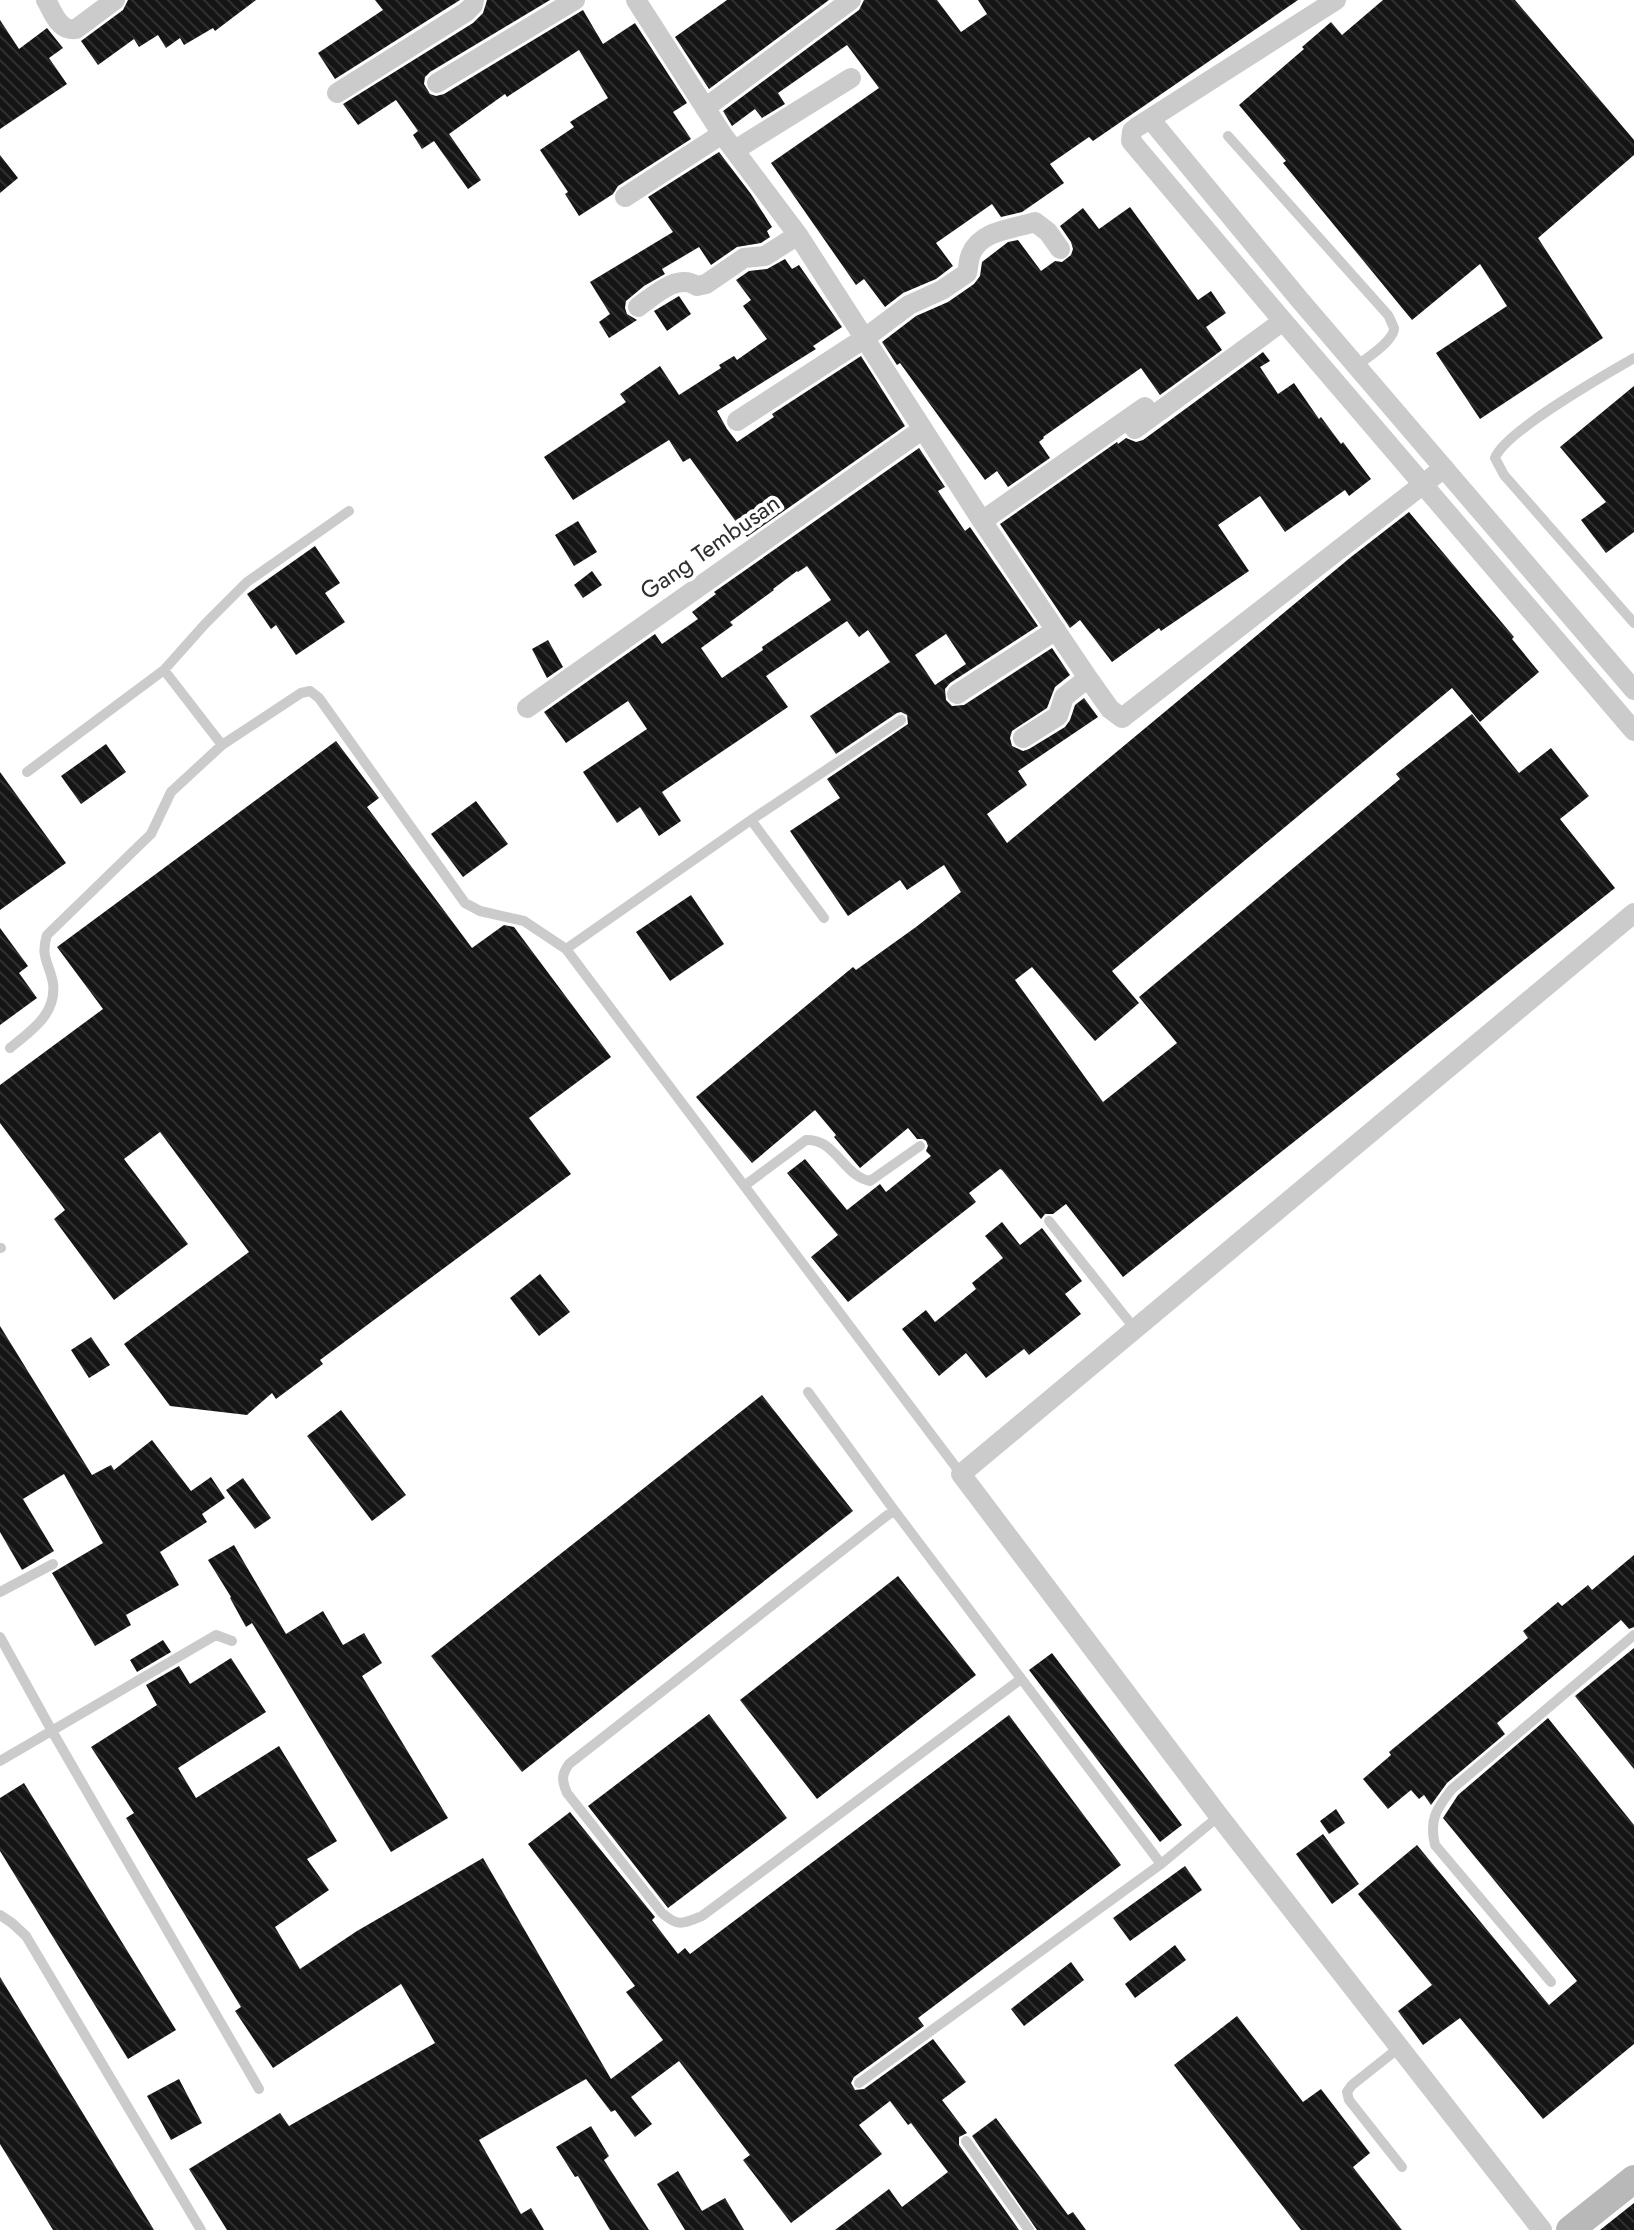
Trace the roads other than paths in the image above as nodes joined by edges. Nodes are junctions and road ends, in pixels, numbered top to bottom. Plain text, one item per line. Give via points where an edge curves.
1 (46, 0) edge
2 (115, 0) edge
3 (474, 0) edge
4 (575, 0) edge
5 (636, 0) edge
6 (851, 0) edge
7 (1336, 0) edge
8 (851, 78) dead end
9 (437, 83) dead end
10 (337, 93) dead end
11 (705, 108) junction
12 (1151, 120) junction
13 (1228, 136) dead end
14 (728, 142) junction
15 (625, 197) dead end
16 (798, 235) junction
17 (1060, 249) dead end
18 (1299, 299) junction
19 (638, 307) dead end
20 (1280, 318) junction
21 (865, 338) junction
22 (1634, 358) edge
23 (1356, 366) junction
24 (1145, 407) dead end
25 (737, 421) dead end
26 (923, 429) junction
27 (1125, 436) dead end
28 (1444, 468) junction
29 (1424, 484) junction
30 (349, 511) dead end
31 (982, 521) junction
32 (1548, 589) junction
33 (1528, 606) junction
34 (1634, 623) edge
35 (1056, 630) junction
36 (164, 670) junction
37 (1088, 678) junction
38 (1634, 690) edge
39 (957, 694) dead end
40 (527, 708) dead end
41 (901, 720) dead end
42 (1634, 731) edge
43 (1023, 738) dead end
44 (222, 745) junction
45 (27, 772) dead end
46 (751, 820) junction
47 (1634, 913) edge
48 (824, 918) dead end
49 (566, 949) junction
50 (10, 1048) dead end
51 (920, 1146) dead end
52 (744, 1186) junction
53 (1049, 1221) dead end
54 (1135, 1329) junction
55 (808, 1392) dead end
56 (961, 1474) junction
57 (894, 1510) junction
58 (53, 1564) dead end
59 (0, 1592) edge
60 (1634, 1635) edge
61 (0, 1637) edge
62 (232, 1641) dead end
63 (1021, 1679) junction
64 (52, 1731) junction
65 (0, 1761) edge
66 (1219, 1816) junction
67 (1161, 1864) junction
68 (0, 1915) edge
69 (1551, 1982) dead end
70 (1400, 2047) junction
71 (859, 2083) dead end
72 (259, 2089) dead end
73 (966, 2141) dead end
74 (1402, 2167) dead end
75 (1634, 2179) edge
76 (201, 2230) edge
77 (1029, 2230) edge
78 (1542, 2230) edge
79 (1570, 2230) edge

1 - 2 street via 69,30
3 - 10 street via 466,12
4 - 9 street
5 - 11 street
6 - 11 street
7 - 12 street
8 - 14 street
11 - 14 street
12 - 18 street
12 - 20 street via 1132,131 1133,144
13 - 23 lane via 1388,315 1393,333
14 - 15 street
14 - 16 street
16 - 19 street via 765,256 744,258 706,284 670,285
16 - 21 street
17 - 21 street via 1035,222 996,231 974,248 967,273 909,305
18 - 20 street
18 - 23 street
20 - 27 street
20 - 29 street
21 - 25 street
21 - 26 street
22 - 34 lane via 1547,411 1498,449 1495,458 1504,475
23 - 28 street
24 - 31 street
26 - 31 street
26 - 40 street, Gang Tembusan
28 - 29 street
28 - 32 street
29 - 33 street
29 - 37 street via 1122,718
30 - 36 lane via 247,582
31 - 35 street
32 - 33 street
32 - 38 street
33 - 42 street
35 - 37 street
35 - 39 street
36 - 44 lane
36 - 45 lane
37 - 43 street via 1064,697 1058,716
41 - 46 lane
44 - 49 lane via 310,691 465,903 524,921
44 - 50 lane via 171,792 151,834 47,935 43,948 53,985 50,1004 42,1023
46 - 48 lane
46 - 49 lane
47 - 54 street
49 - 52 lane
51 - 52 lane via 870,1181 853,1174 824,1143 806,1140
52 - 56 lane
53 - 54 lane
54 - 56 street
55 - 57 lane
56 - 66 street
57 - 63 lane
57 - 63 lane via 569,1764 562,1773 567,1793 662,1913 685,1924
58 - 59 lane
60 - 69 lane via 1452,1789 1431,1828 1435,1845
61 - 64 lane
62 - 64 lane via 216,1635
63 - 67 lane
64 - 65 lane
64 - 72 lane
66 - 67 lane
66 - 70 street
67 - 71 lane
68 - 76 lane via 26,1936
70 - 74 lane via 1347,2092
70 - 78 street
73 - 77 lane
75 - 79 street

